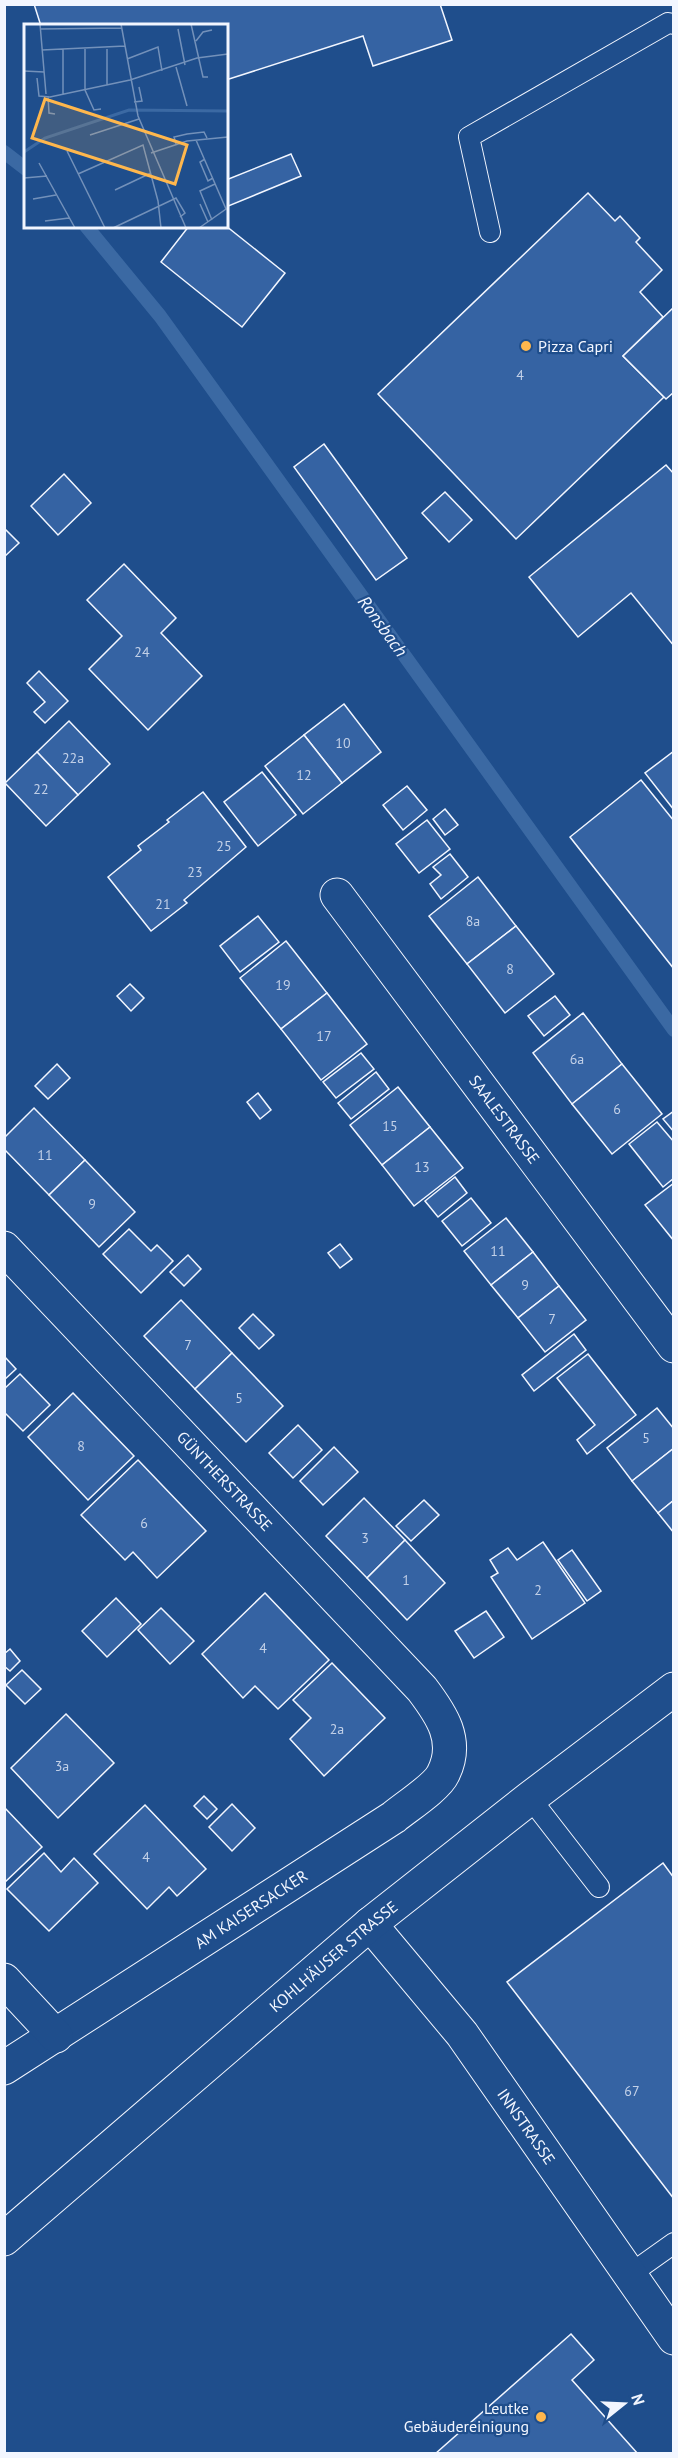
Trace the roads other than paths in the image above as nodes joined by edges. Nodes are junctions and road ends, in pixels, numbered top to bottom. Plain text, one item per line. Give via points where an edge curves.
1 (674, 24) edge
2 (490, 232) dead end
3 (337, 895) dead end
4 (4, 1248) edge
5 (674, 1346) edge
6 (674, 1689) edge
7 (443, 1717) joint
8 (530, 1798) junction
9 (599, 1887) dead end
10 (370, 1924) junction
11 (4, 1980) edge
12 (56, 2036) junction
13 (4, 2068) edge
14 (4, 2239) edge
15 (674, 2243) edge
16 (629, 2275) junction
17 (674, 2338) edge

1 - 2 lane via 668,23 469,137
3 - 5 street, SAALESTRASSE
4 - 7 street, GÜNTHERSTRASSE via 422,1689
6 - 8 street, KOHLHÄUSER STRASSE
7 - 12 street, AM KAISERSACKER via 448,1745 443,1776 394,1817
8 - 9 lane
8 - 10 street, KOHLHÄUSER STRASSE
10 - 14 street, KOHLHÄUSER STRASSE
10 - 16 street, INNSTRASSE via 462,2034
11 - 12 street
12 - 13 street, AM KAISERSACKER
15 - 16 lane
16 - 17 street, INNSTRASSE

